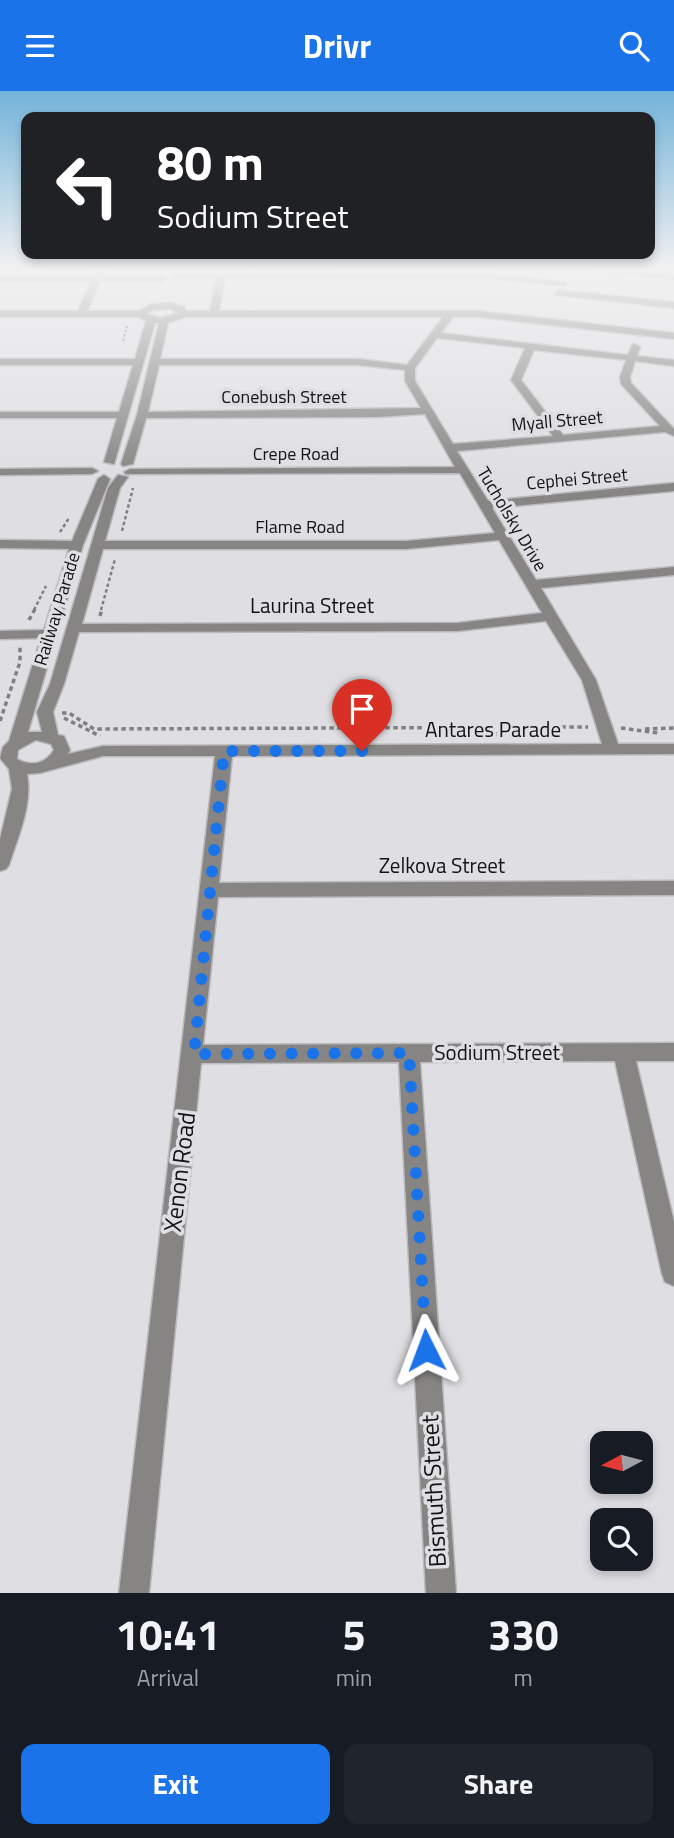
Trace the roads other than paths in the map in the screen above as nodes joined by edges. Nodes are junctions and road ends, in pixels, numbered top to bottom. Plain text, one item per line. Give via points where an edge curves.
1 (143, 337) edge
2 (160, 337) edge
3 (433, 337) edge
4 (453, 337) edge
5 (638, 337) edge
6 (531, 346) junction
7 (632, 358) junction
8 (0, 362) edge
9 (140, 362) junction
10 (155, 362) junction
11 (674, 363) edge
12 (411, 368) junction
13 (426, 411) junction
14 (0, 415) edge
15 (123, 415) junction
16 (142, 415) junction
17 (671, 432) edge
18 (560, 438) junction
19 (449, 448) junction
20 (110, 462) junction
21 (463, 470) junction
22 (127, 471) junction
23 (0, 472) edge
24 (98, 475) junction
25 (674, 487) edge
26 (483, 505) junction
27 (502, 536) junction
28 (0, 544) edge
29 (77, 545) junction
30 (98, 545) junction
31 (669, 571) edge
32 (531, 585) junction
33 (674, 586) edge
34 (550, 616) junction
35 (73, 628) junction
36 (49, 634) junction
37 (0, 635) edge
38 (54, 738) junction
39 (11, 744) edge
40 (104, 744) junction
41 (674, 749) edge
42 (224, 751) junction
43 (612, 751) junction
44 (52, 763) junction
45 (11, 765) edge
46 (19, 803) junction
47 (0, 865) edge
48 (674, 888) edge
49 (211, 890) junction
50 (624, 1052) junction
51 (674, 1052) edge
52 (409, 1053) junction
53 (194, 1054) junction
54 (673, 1264) edge
55 (134, 1593) edge
56 (440, 1593) edge

1 - 9 street
2 - 10 street, Railway Parade
3 - 12 street
4 - 6 street
5 - 7 street
6 - 7 street
6 - 18 street via 516,380
7 - 11 street
7 - 17 street via 626,384
8 - 9 street
9 - 15 street
10 - 12 street via 358,362
10 - 16 street, Railway Parade
12 - 13 street, Tucholsky Drive via 410,381
13 - 16 street, Conebush Street
13 - 19 street, Tucholsky Drive
14 - 15 street
15 - 20 street
16 - 22 street, Railway Parade
17 - 18 street, Myall Street
18 - 19 street, Myall Street
19 - 21 street, Tucholsky Drive
20 - 22 street
20 - 24 street via 98,465
21 - 22 street, Crepe Road
21 - 26 street, Tucholsky Drive
22 - 24 street
22 - 30 street, Railway Parade via 114,488
23 - 24 street
24 - 29 street, Railway Parade
25 - 26 street, Cephei Street
26 - 27 street, Tucholsky Drive
27 - 30 street, Flame Road via 406,545
27 - 32 street, Tucholsky Drive
28 - 29 street
29 - 36 street, Railway Parade
30 - 35 street, Railway Parade
31 - 32 street
31 - 33 street
32 - 34 street, Tucholsky Drive
34 - 35 street, Laurina Street via 458,627
34 - 43 street, Tucholsky Drive via 589,680
35 - 38 street, Railway Parade via 49,697 46,716
36 - 37 street
36 - 39 street, Railway Parade via 25,717
38 - 39 street via 34,735
38 - 40 street, Antares Parade
38 - 44 street via 62,750
39 - 45 street, Railway Parade
40 - 42 street, Antares Parade
40 - 44 street, Antares Parade
41 - 43 street, Antares Parade
42 - 43 street, Antares Parade
42 - 49 street, Xenon Road
44 - 45 street, Antares Parade via 33,769
44 - 46 street
45 - 46 street via 20,773
46 - 47 street
48 - 49 street, Zelkova Street
49 - 53 street, Xenon Road
50 - 51 street, Sodium Street
50 - 52 street, Sodium Street
50 - 54 street
52 - 53 street, Sodium Street
52 - 56 street, Bismuth Street
53 - 55 street, Xenon Road

